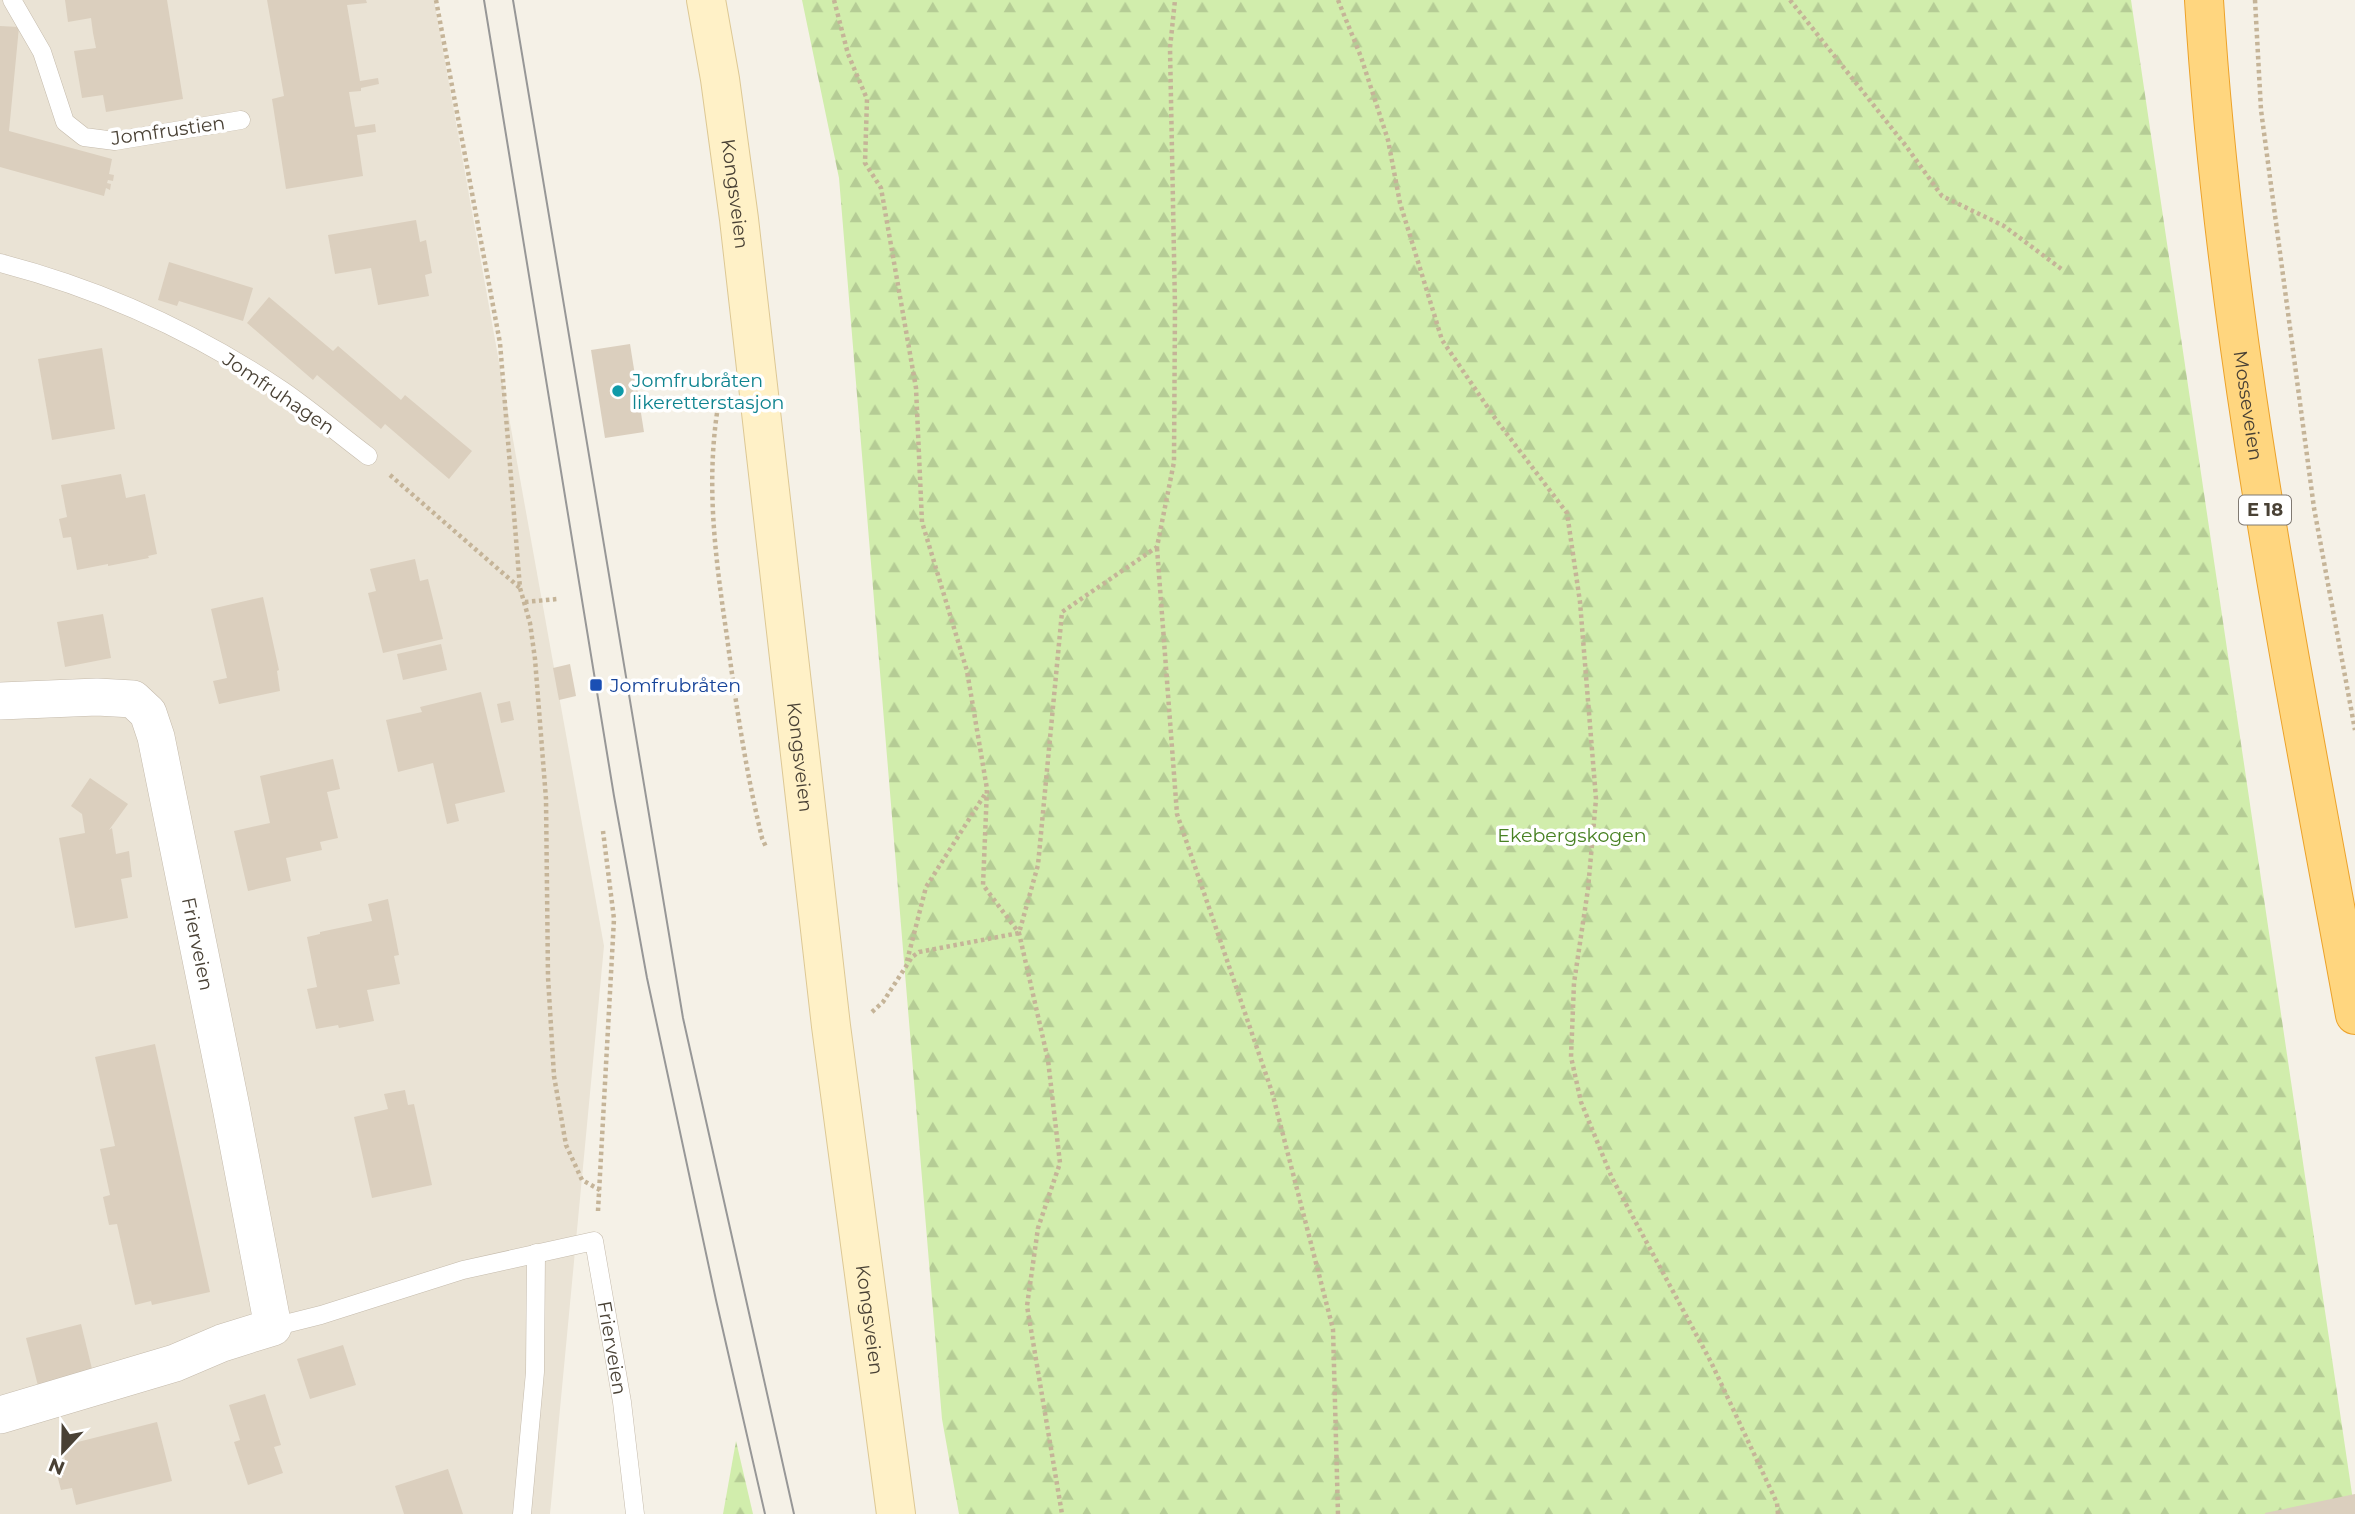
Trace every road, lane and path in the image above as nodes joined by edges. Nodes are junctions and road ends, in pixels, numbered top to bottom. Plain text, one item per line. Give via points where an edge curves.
1 (12, 0) edge
2 (436, 0) edge
3 (706, 0) edge
4 (834, 0) edge
5 (1175, 0) edge
6 (1338, 0) edge
7 (1790, 0) edge
8 (2204, 0) edge
9 (2255, 0) edge
10 (242, 120) dead end
11 (0, 263) edge
12 (2064, 271) dead end
13 (368, 456) joint
14 (1157, 547) junction
15 (520, 588) junction
16 (557, 599) dead end
17 (525, 602) junction
18 (0, 701) edge
19 (2355, 730) edge
20 (987, 789) junction
21 (603, 831) dead end
22 (1018, 933) junction
23 (906, 966) junction
24 (2355, 1015) edge
25 (831, 1026) junction
26 (600, 1190) junction
27 (599, 1197) dead end
28 (536, 1253) junction
29 (273, 1327) junction
30 (0, 1415) edge
31 (522, 1514) edge
32 (635, 1514) edge
33 (896, 1514) edge
34 (1062, 1514) edge
35 (1338, 1514) edge
36 (1778, 1514) edge

1 - 10 lane, Jomfrustien via 42,52 65,122 84,137 115,141
2 - 15 path via 500,343
3 - 25 main road, Kongsveien via 738,219
4 - 20 path via 848,54 867,99 866,163 881,188 916,388 922,522 967,671
5 - 14 path via 1170,48 1174,462
6 - 36 path via 1388,140 1400,203 1442,340 1567,513 1580,602 1596,799 1574,983 1571,1056 1581,1102 1612,1178 1733,1407
7 - 12 path via 1942,196 2004,226
8 - 24 highway, Mosseveien / E 18 via 2220,191 2249,417
9 - 19 path via 2261,110 2314,508
11 - 13 lane, Jomfruhagen via 97,293 209,346 284,392
13 - 15 path
14 - 22 path via 1062,612 1038,865
14 - 35 path via 1177,814 1272,1093 1333,1329
15 - 17 path
16 - 17 path
17 - 26 path via 535,659 546,799 554,1076 566,1145 582,1180
18 - 29 street, Frierveien via 133,698 148,713
20 - 22 path via 983,885
20 - 23 path via 926,887
21 - 26 path via 614,919
22 - 23 path via 919,952
22 - 34 path via 1048,1060 1060,1163 1038,1228 1027,1306
23 - 25 path via 874,1011
25 - 33 main road, Kongsveien
26 - 27 path
28 - 29 lane, Frierveien
28 - 31 lane via 535,1372
28 - 32 lane, Frierveien via 594,1241 622,1402
29 - 30 street, Frierveien via 175,1363

